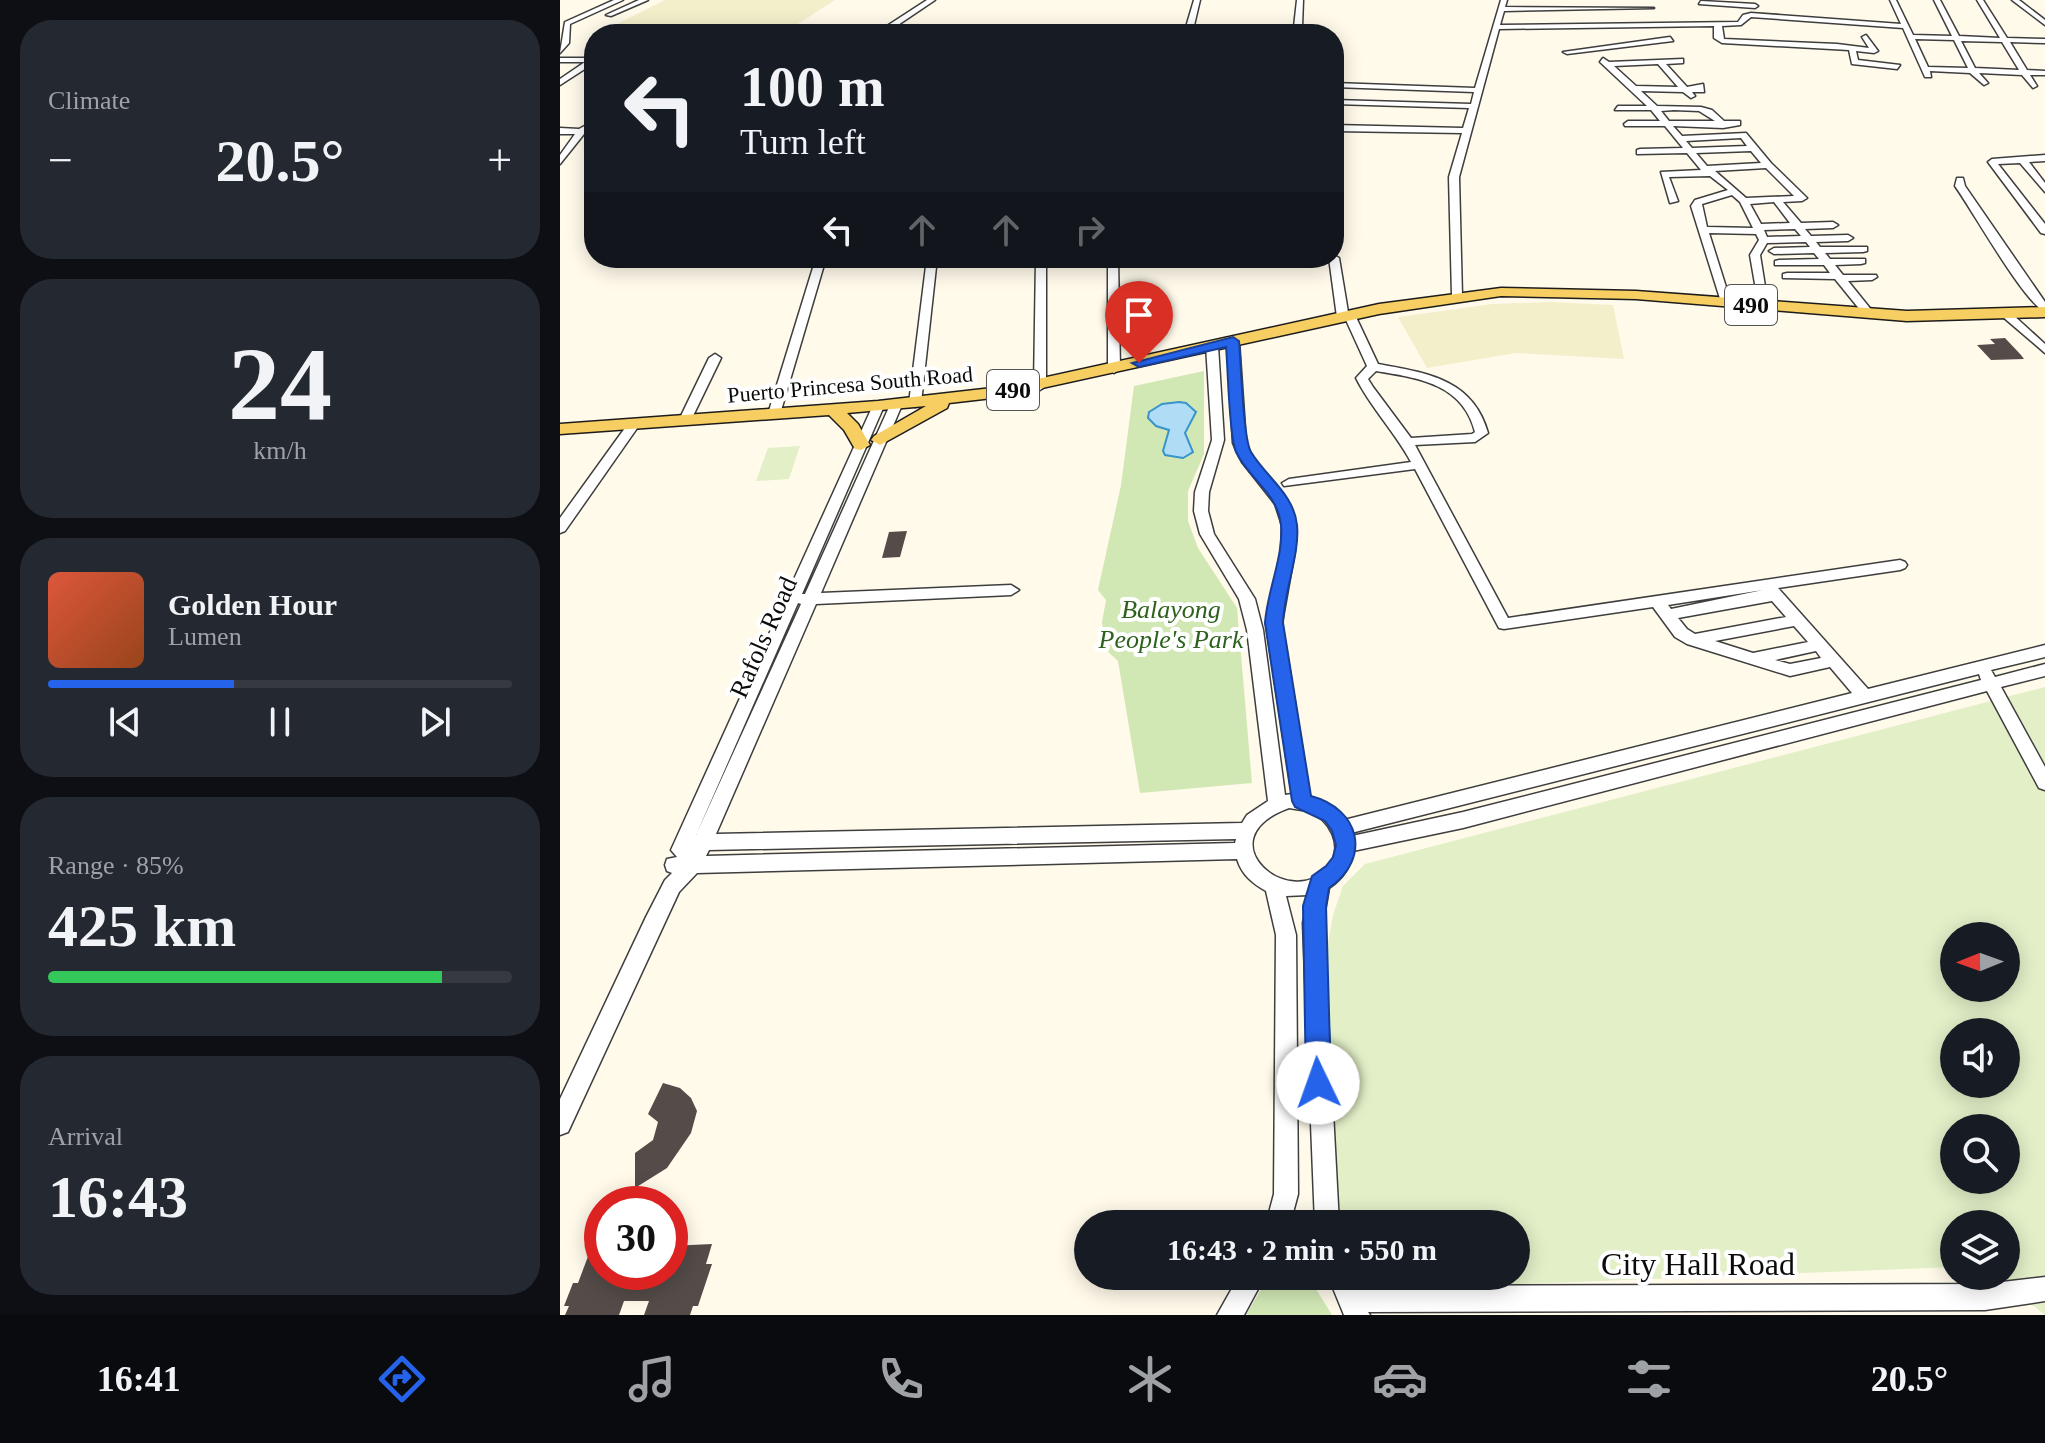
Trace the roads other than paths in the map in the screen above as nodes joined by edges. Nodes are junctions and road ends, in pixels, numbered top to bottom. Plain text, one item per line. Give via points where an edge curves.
1 (620, 0) edge
2 (645, 0) edge
3 (932, 0) edge
4 (1197, 0) edge
5 (1300, 0) edge
6 (1504, 0) edge
7 (1893, 0) edge
8 (1937, 0) edge
9 (1980, 0) edge
10 (2015, 0) edge
11 (1713, 2) edge
12 (1701, 3) dead end
13 (1755, 3) edge
14 (1651, 4) edge
15 (1501, 9) junction
16 (1757, 16) junction
17 (573, 20) junction
18 (2045, 23) edge
19 (898, 24) edge
20 (1191, 24) edge
21 (1298, 24) edge
22 (1655, 25) junction
23 (1718, 25) junction
24 (1905, 26) junction
25 (1496, 27) junction
26 (1568, 27) junction
27 (1863, 30) junction
28 (1909, 37) junction
29 (1670, 39) dead end
30 (1956, 39) junction
31 (2004, 40) junction
32 (2043, 43) edge
33 (1603, 46) junction
34 (1852, 49) junction
35 (560, 51) edge
36 (1567, 52) dead end
37 (584, 58) edge
38 (560, 60) edge
39 (1659, 61) junction
40 (1680, 61) dead end
41 (1897, 67) dead end
42 (584, 68) edge
43 (1973, 71) junction
44 (1357, 72) dead end
45 (2023, 72) junction
46 (2045, 73) edge
47 (560, 83) edge
48 (1984, 83) dead end
49 (1344, 86) edge
50 (1353, 86) junction
51 (1700, 86) dead end
52 (2033, 86) dead end
53 (1635, 88) junction
54 (1476, 90) junction
55 (1687, 90) junction
56 (1347, 102) joint
57 (1620, 104) dead end
58 (1472, 106) junction
59 (1652, 106) junction
60 (1698, 107) junction
61 (1722, 123) junction
62 (1737, 123) dead end
63 (1628, 124) dead end
64 (1668, 124) junction
65 (1344, 128) edge
66 (560, 131) edge
67 (584, 131) edge
68 (1465, 131) junction
69 (581, 133) junction
70 (584, 133) edge
71 (1731, 134) junction
72 (1681, 139) junction
73 (1755, 148) junction
74 (1640, 152) dead end
75 (1692, 152) junction
76 (2045, 158) edge
77 (2022, 159) junction
78 (560, 161) edge
79 (1768, 165) junction
80 (1708, 171) junction
81 (1960, 180) dead end
82 (2045, 189) edge
83 (1735, 191) junction
84 (1776, 199) junction
85 (1658, 200) dead end
86 (1673, 201) junction
87 (1744, 201) junction
88 (1698, 202) junction
89 (1824, 214) dead end
90 (1790, 215) junction
91 (1833, 225) dead end
92 (1799, 226) junction
93 (1759, 228) junction
94 (1703, 230) junction
95 (2045, 231) edge
96 (1848, 238) dead end
97 (1810, 239) junction
98 (1819, 250) junction
99 (1774, 251) dead end
100 (1779, 263) dead end
101 (1828, 263) junction
102 (818, 268) edge
103 (931, 268) edge
104 (1041, 268) edge
105 (1113, 268) edge
106 (1336, 268) edge
107 (1787, 276) dead end
108 (1840, 277) junction
109 (1872, 277) dead end
110 (1457, 296) junction
111 (1726, 303) junction
112 (1763, 305) junction
113 (2045, 311) edge
114 (1869, 314) junction
115 (2015, 314) junction
116 (1346, 316) junction
117 (2045, 336) edge
118 (1233, 341) junction
119 (1212, 346) junction
120 (2045, 350) edge
121 (715, 358) dead end
122 (1373, 367) junction
123 (1114, 369) junction
124 (1040, 386) junction
125 (952, 398) junction
126 (915, 403) junction
127 (887, 406) junction
128 (834, 410) junction
129 (774, 414) junction
130 (685, 420) junction
131 (634, 424) junction
132 (560, 429) edge
133 (880, 440) junction
134 (1407, 442) junction
135 (861, 445) junction
136 (1246, 458) junction
137 (1214, 459) junction
138 (1418, 465) junction
139 (1289, 483) dead end
140 (560, 528) edge
141 (1900, 565) dead end
142 (1011, 590) dead end
143 (1771, 590) junction
144 (1275, 596) junction
145 (811, 599) junction
146 (1247, 599) junction
147 (793, 600) junction
148 (1657, 601) junction
149 (1668, 615) junction
150 (1797, 620) junction
151 (1693, 640) junction
152 (1819, 645) junction
153 (2045, 651) edge
154 (1753, 658) junction
155 (1833, 661) junction
156 (1980, 667) junction
157 (2045, 670) edge
158 (1992, 683) junction
159 (1865, 697) junction
160 (2045, 783) edge
161 (1302, 801) junction
162 (1277, 804) junction
163 (1245, 831) junction
164 (1344, 836) junction
165 (683, 843) junction
166 (703, 843) junction
167 (1243, 851) junction
168 (679, 872) junction
169 (1320, 883) junction
170 (1274, 885) junction
171 (560, 1124) edge
172 (1282, 1210) edge
173 (1326, 1210) edge
174 (2045, 1289) edge
175 (1245, 1290) edge
176 (1349, 1297) edge
177 (1230, 1315) edge

1 - 17 street
2 - 17 street via 596,21
3 - 19 street
4 - 20 street
5 - 21 street
6 - 15 street
7 - 24 street
8 - 30 street
9 - 31 street
10 - 18 street
11 - 12 street
11 - 13 street
13 - 16 street
14 - 15 street
14 - 22 street
15 - 25 street
16 - 23 street via 1745,16 1742,24
16 - 27 street via 1830,17
17 - 35 street via 566,24
22 - 23 street
22 - 26 street
23 - 34 street via 1722,41
24 - 27 street
24 - 28 street
25 - 26 street
25 - 54 street
26 - 33 street
27 - 34 street via 1874,51
28 - 30 street
28 - 43 street via 1927,72
29 - 33 street
30 - 31 street
30 - 43 street
31 - 32 street
31 - 45 street
33 - 36 street
34 - 41 street via 1855,62
37 - 38 street
39 - 40 street
39 - 53 street via 1606,62
39 - 55 street
42 - 47 street
43 - 45 street
43 - 48 street
44 - 50 street
45 - 46 street
45 - 52 street
49 - 50 street
50 - 54 street
50 - 56 street
51 - 55 street via 1701,90
53 - 55 street
53 - 59 street
54 - 58 street
55 - 60 street
56 - 58 street
57 - 59 street
58 - 68 street
59 - 60 street
59 - 64 street
60 - 61 street
61 - 62 street
61 - 64 street
61 - 71 street
63 - 64 street
64 - 72 street
65 - 68 street
66 - 69 street
67 - 69 street
68 - 110 street via 1454,177
69 - 70 street
69 - 78 street
71 - 72 street
71 - 73 street via 1745,136
72 - 75 street
73 - 75 street
73 - 79 street
74 - 75 street
75 - 80 street
76 - 77 street
77 - 82 street
77 - 95 street via 1992,162
79 - 80 street
79 - 84 street via 1802,198
80 - 83 street
80 - 86 street via 1664,174
81 - 113 street
83 - 87 street
83 - 88 street
84 - 87 street
84 - 90 street
85 - 86 street
86 - 88 street
87 - 93 street
88 - 94 street
89 - 90 street
90 - 92 street
90 - 93 street
91 - 92 street
92 - 93 street
92 - 97 street
93 - 94 street
93 - 97 street
93 - 112 street via 1755,251
94 - 111 street
96 - 97 street
97 - 98 street
98 - 99 street
98 - 101 street
98 - 101 street via 1862,255
100 - 101 street
101 - 108 street
102 - 129 street
103 - 126 street
104 - 124 street
105 - 123 street
106 - 116 street
107 - 108 street
108 - 109 street
108 - 114 street
110 - 111 main road, Puerto Princesa South Road / 490 via 1576,292
110 - 116 main road, Puerto Princesa South Road / 490
111 - 112 main road, Puerto Princesa South Road / 490
112 - 114 main road, Puerto Princesa South Road / 490
113 - 115 main road, Puerto Princesa South Road / 490
114 - 115 main road, Puerto Princesa South Road / 490
115 - 117 street
115 - 120 street
116 - 118 main road, Puerto Princesa South Road / 490
116 - 122 street
118 - 119 main road, Puerto Princesa South Road / 490
118 - 136 street
119 - 123 main road, Puerto Princesa South Road / 490
119 - 137 street via 1218,440
121 - 130 street
122 - 134 street via 1362,378 1371,401
122 - 134 street via 1426,376 1453,390 1481,424 1482,433 1475,438
123 - 124 main road, Puerto Princesa South Road / 490
124 - 125 main road, Puerto Princesa South Road / 490
125 - 126 main road, Puerto Princesa South Road / 490
125 - 133 main road
126 - 127 main road, Puerto Princesa South Road / 490
127 - 128 main road, Puerto Princesa South Road / 490
127 - 133 street, Rafols Road
127 - 135 street, Rafols Road
128 - 129 main road, Puerto Princesa South Road / 490
128 - 135 main road
129 - 130 main road, Puerto Princesa South Road / 490
130 - 131 main road, Puerto Princesa South Road / 490
131 - 132 main road, Puerto Princesa South Road / 490
131 - 140 street
133 - 145 street, Rafols Road
134 - 138 street
135 - 147 street, Rafols Road
136 - 137 street
136 - 144 street via 1282,501 1289,525
137 - 146 street via 1201,511 1207,534
138 - 139 street
138 - 148 street via 1504,624
141 - 143 street
142 - 145 street
143 - 148 street
143 - 149 street
143 - 150 street
144 - 146 street
144 - 161 street via 1274,623
145 - 147 street
145 - 166 street, Rafols Road
146 - 162 street
147 - 165 street, Rafols Road
148 - 149 street
149 - 151 street
150 - 151 street
150 - 152 street
151 - 154 street
152 - 154 street
152 - 155 street
153 - 156 street
154 - 155 street via 1790,670
155 - 159 street
156 - 158 street
156 - 159 street
157 - 158 street
158 - 160 street
158 - 164 street via 1463,820
159 - 164 street
161 - 162 street
161 - 164 street via 1332,815
162 - 163 street via 1252,819
163 - 166 street
163 - 167 street
164 - 169 street via 1343,860
165 - 166 street
165 - 168 street, Rafols Road
166 - 168 street, Rafols Road
167 - 168 street
167 - 170 street via 1248,865
168 - 171 street, Rafols Road
169 - 170 street via 1297,889
169 - 173 street via 1313,923
170 - 172 street via 1286,935 1286,1194
174 - 176 street, City Hall Road via 1985,1297
175 - 177 street

